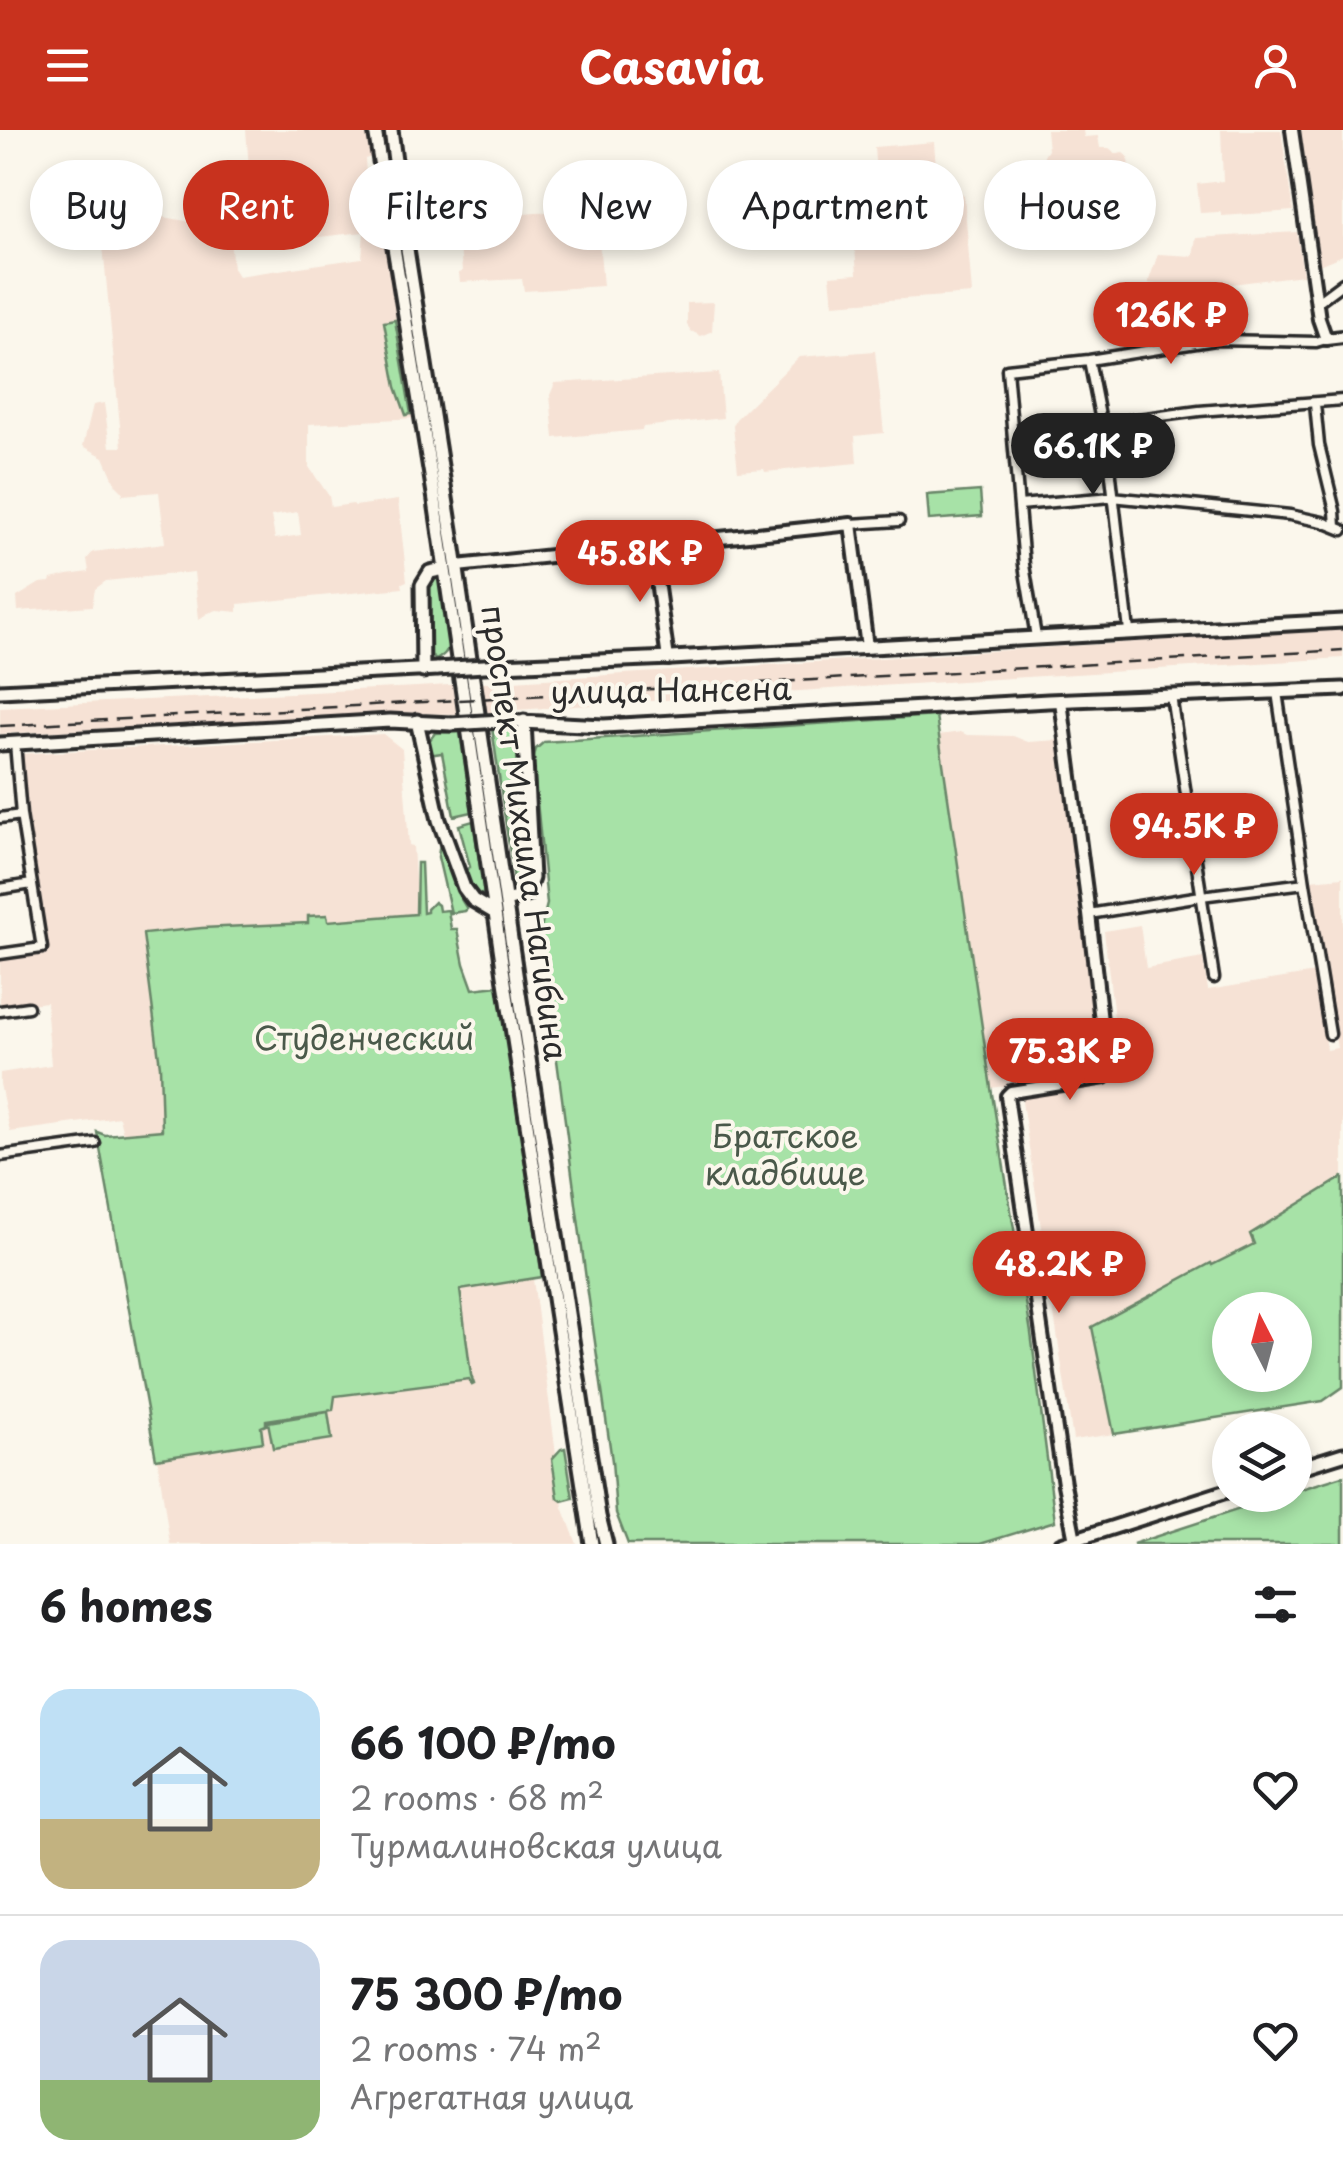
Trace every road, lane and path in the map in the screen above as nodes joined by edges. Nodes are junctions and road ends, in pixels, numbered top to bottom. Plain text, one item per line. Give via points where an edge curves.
1 (375, 130) edge
2 (391, 130) edge
3 (1292, 130) edge
4 (1343, 283) edge
5 (1316, 302) junction
6 (1343, 337) edge
7 (1326, 338) junction
8 (1089, 360) junction
9 (1343, 400) edge
10 (1315, 404) junction
11 (1100, 424) junction
12 (1014, 431) junction
13 (1112, 497) junction
14 (1019, 505) junction
15 (898, 521) dead end
16 (851, 524) junction
17 (1339, 529) edge
18 (652, 546) junction
19 (451, 567) junction
20 (1343, 621) edge
21 (1129, 631) junction
22 (1036, 637) junction
23 (867, 647) junction
24 (668, 658) junction
25 (422, 671) junction
26 (1343, 689) edge
27 (0, 692) edge
28 (1277, 692) junction
29 (1171, 696) junction
30 (1061, 701) junction
31 (390, 721) junction
32 (417, 721) junction
33 (524, 721) junction
34 (445, 724) junction
35 (15, 743) junction
36 (0, 744) edge
37 (421, 746) junction
38 (21, 815) junction
39 (0, 818) edge
40 (1304, 882) junction
41 (32, 884) junction
42 (0, 889) edge
43 (492, 894) junction
44 (1202, 896) junction
45 (480, 902) junction
46 (506, 902) junction
47 (495, 913) junction
48 (1090, 914) junction
49 (0, 954) edge
50 (1214, 978) dead end
51 (28, 1007) dead end
52 (0, 1011) edge
53 (1330, 1034) dead end
54 (95, 1143) dead end
55 (0, 1156) edge
56 (1343, 1454) edge
57 (1312, 1464) edge
58 (1212, 1496) edge
59 (1075, 1540) junction
60 (592, 1544) edge
61 (606, 1544) edge
62 (1061, 1544) edge

1 - 19 main road, проспект Михаила Нагибина
2 - 19 main road, проспект Михаила Нагибина
3 - 5 street
4 - 5 street
5 - 7 street
6 - 7 street
7 - 8 street via 1215,340
8 - 11 street
8 - 12 street via 1007,369
9 - 10 street
10 - 11 street
10 - 17 street
11 - 12 street
11 - 13 street
12 - 14 street
13 - 14 street
13 - 17 street via 1290,516
13 - 21 street
14 - 22 street
15 - 16 street
16 - 18 street
16 - 23 street
18 - 19 street
18 - 24 street
19 - 25 main road via 430,572 422,585
19 - 43 main road, проспект Михаила Нагибина
19 - 46 main road, проспект Михаила Нагибина
20 - 21 main road, улица Нансена
21 - 22 main road, улица Нансена
22 - 23 main road, улица Нансена
23 - 24 main road, улица Нансена
24 - 25 main road, улица Нансена, bridge
25 - 27 main road, улица Нансена
26 - 28 main road, улица Нансена
28 - 29 main road, улица Нансена
28 - 40 street
29 - 30 main road, улица Нансена
29 - 44 street
30 - 33 main road, улица Нансена via 604,726
30 - 48 street
31 - 32 main road, улица Нансена
31 - 35 main road, улица Нансена
31 - 37 main road
32 - 34 main road, улица Нансена
32 - 37 main road
33 - 34 main road, улица Нансена, bridge
33 - 46 main road via 532,878 526,894
34 - 37 main road
35 - 36 main road, улица Нансена
35 - 38 street
37 - 45 main road via 464,888
38 - 39 street
38 - 41 street
40 - 44 street
40 - 53 street
41 - 42 street
41 - 49 street via 42,948
43 - 45 main road
43 - 47 main road, проспект Михаила Нагибина
44 - 48 street
44 - 50 street
45 - 47 main road
46 - 61 main road, проспект Михаила Нагибина
47 - 60 main road, проспект Михаила Нагибина
48 - 59 street via 1108,1074 1007,1093
51 - 52 street
54 - 55 street
56 - 57 main road
58 - 59 main road
59 - 62 main road

